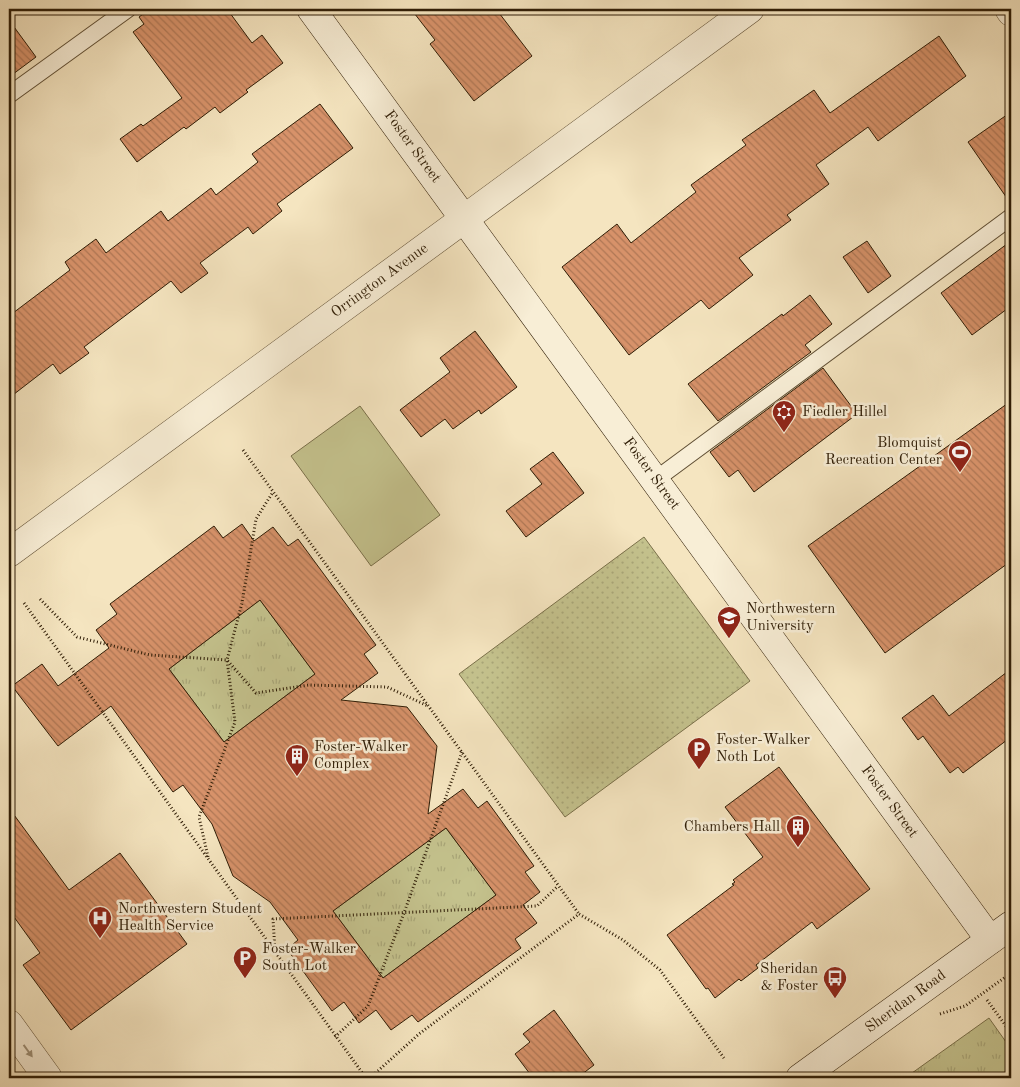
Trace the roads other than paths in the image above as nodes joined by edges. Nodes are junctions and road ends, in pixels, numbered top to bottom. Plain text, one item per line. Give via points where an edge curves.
1 (128, 9) edge
2 (311, 9) edge
3 (750, 9) edge
4 (1009, 9) edge
5 (1011, 12) edge
6 (9, 95) edge
7 (1011, 217) edge
8 (464, 219) junction
9 (655, 480) junction
10 (9, 553) edge
11 (1001, 932) edge
12 (9, 1024) edge
13 (48, 1078) edge
14 (800, 1078) edge

1 - 6 lane
2 - 8 street, Foster Street
3 - 8 street, Orrington Avenue
4 - 5 street
7 - 9 lane
8 - 9 street, Foster Street
8 - 10 street, Orrington Avenue
9 - 11 street, Foster Street
11 - 14 street, Sheridan Road
12 -> 13 street

